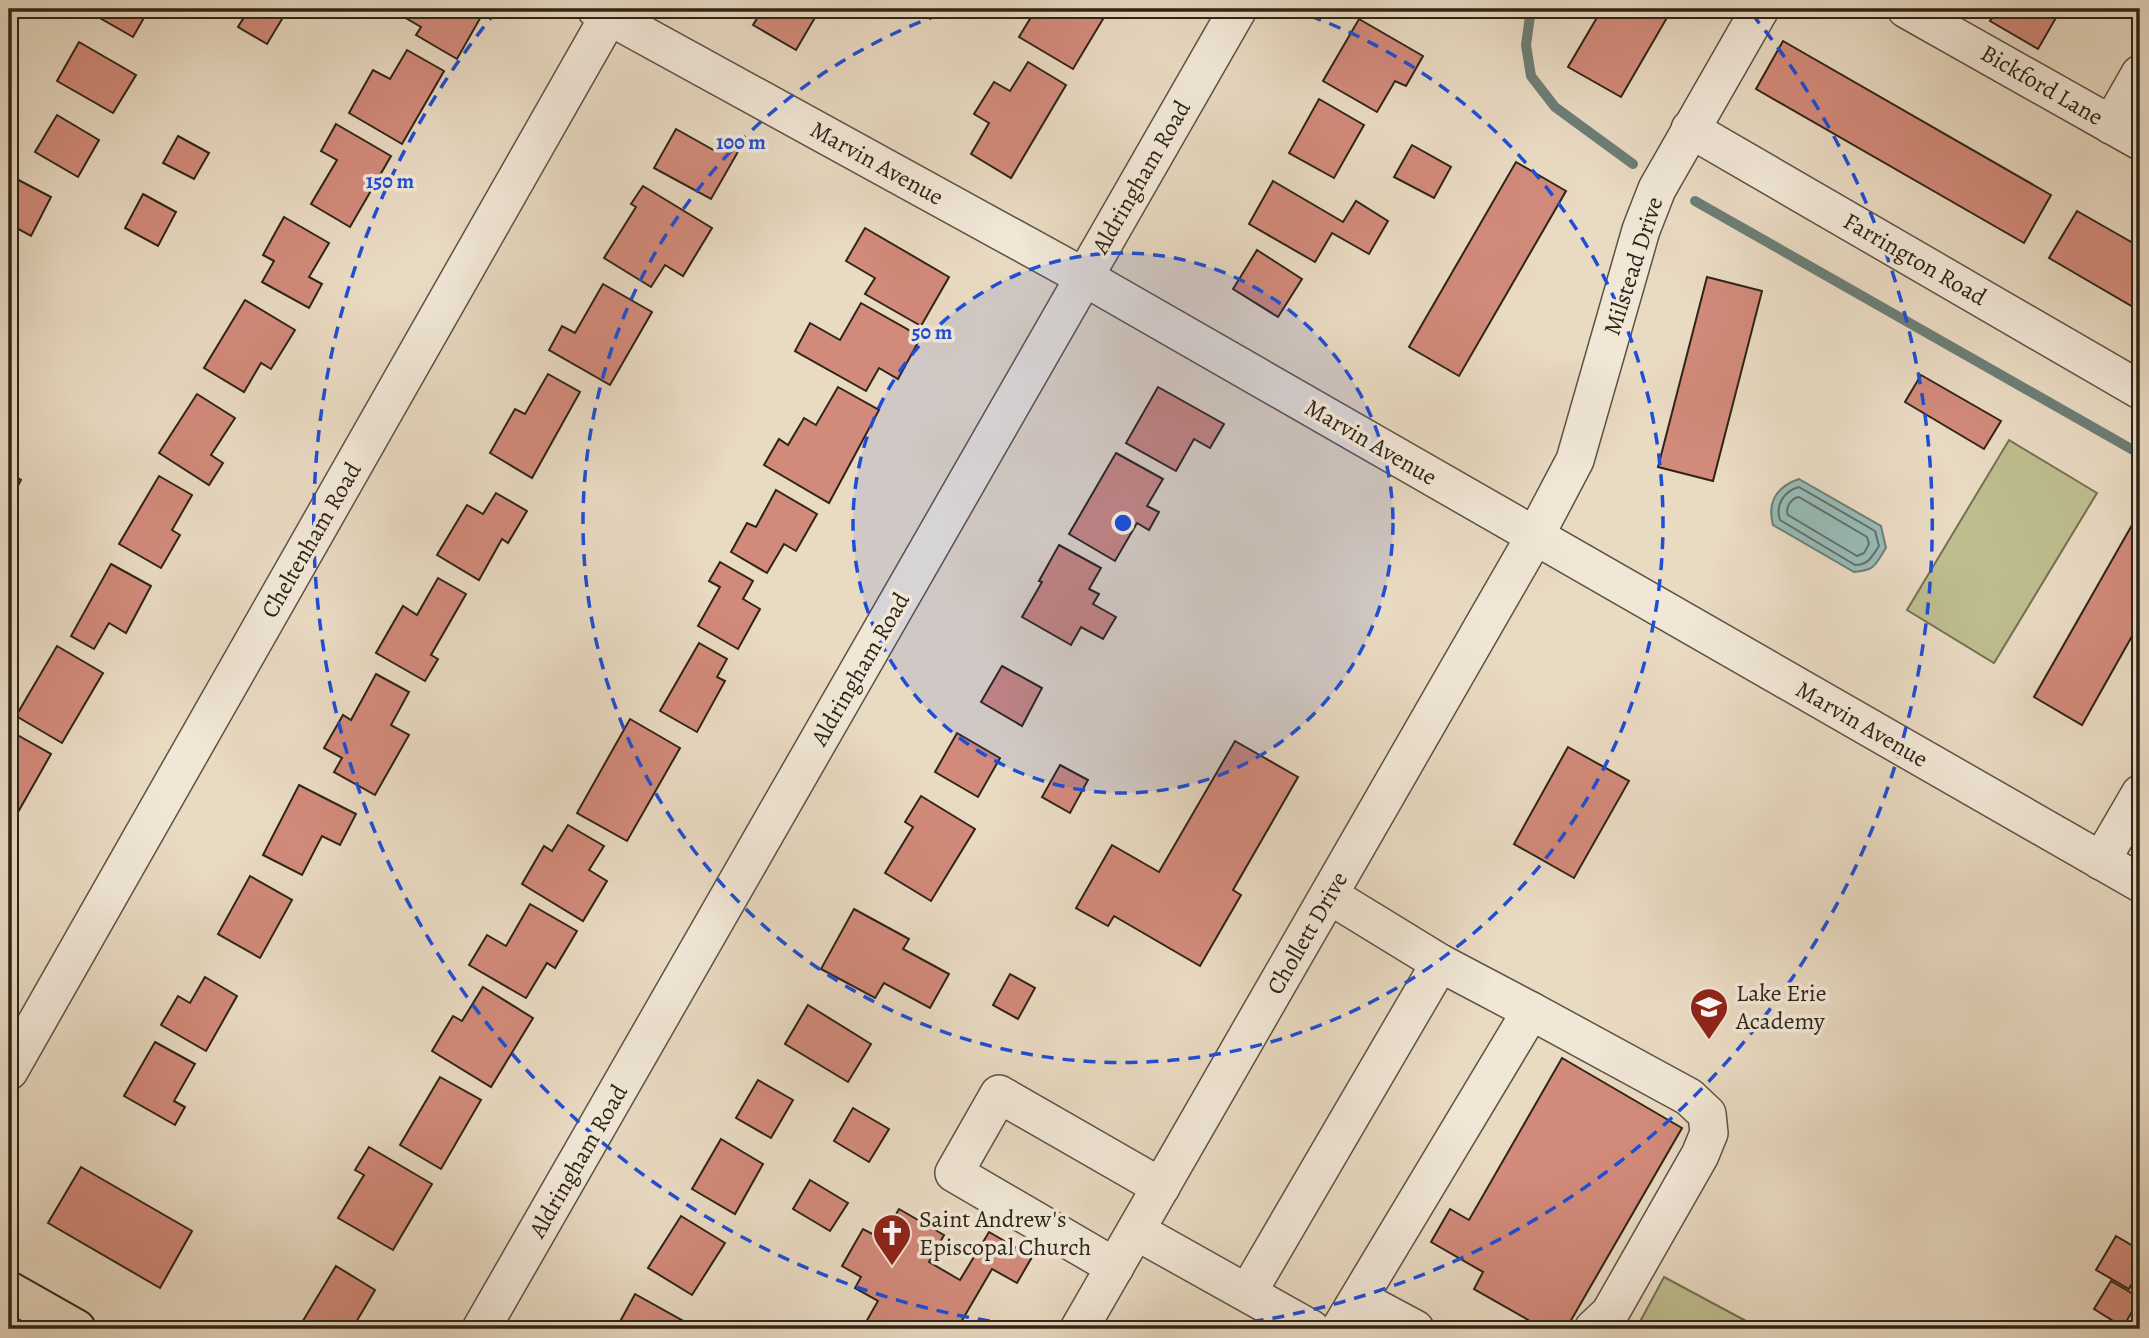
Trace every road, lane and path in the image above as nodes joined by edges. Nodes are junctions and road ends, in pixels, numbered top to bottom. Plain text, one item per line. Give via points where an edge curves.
1 (1238, 9) edge
2 (1760, 9) edge
3 (1906, 9) edge
4 (606, 11) edge
5 (2140, 74) edge
6 (1690, 129) junction
7 (2126, 133) edge
8 (1084, 277) junction
9 (2140, 390) edge
10 (1535, 536) junction
11 (2140, 794) edge
12 (2101, 861) junction
13 (2140, 883) edge
14 (1329, 895) junction
15 (1440, 963) junction
16 (1531, 1012) junction
17 (9, 1071) edge
18 (1161, 1187) junction
19 (1136, 1231) junction
20 (1115, 1267) junction
21 (9, 1291) edge
22 (1248, 1292) junction
23 (1359, 1299) junction
24 (76, 1329) edge
25 (481, 1329) edge
26 (1079, 1329) edge
27 (1311, 1329) edge
28 (1340, 1329) edge
29 (1415, 1329) edge
30 (1593, 1329) edge

1 - 8 street, Aldringham Road
2 - 6 street, Milstead Drive
3 - 7 street, Bickford Lane
4 - 8 street, Marvin Avenue
4 - 17 street, Cheltenham Road
5 - 7 street
6 - 9 street, Farrington Road
6 - 10 street, Milstead Drive via 1657,189 1641,230 1575,460
8 - 10 street, Marvin Avenue
8 - 25 street, Aldringham Road
10 - 12 street, Marvin Avenue
10 - 14 street, Chollett Drive
11 - 12 street
12 - 13 street, Marvin Avenue
14 - 15 street
14 - 18 street, Chollett Drive
15 - 16 street
15 - 22 street
16 - 23 street
16 - 30 street via 1689,1097 1707,1114 1709,1133 1700,1154 1610,1313
18 - 19 street, Chollett Drive
18 - 20 street via 999,1094 954,1173
19 - 20 street, Chollett Drive
19 - 22 street
20 - 26 street, Chollett Drive
21 - 24 main road
22 - 27 street
23 - 28 street
23 - 29 street

